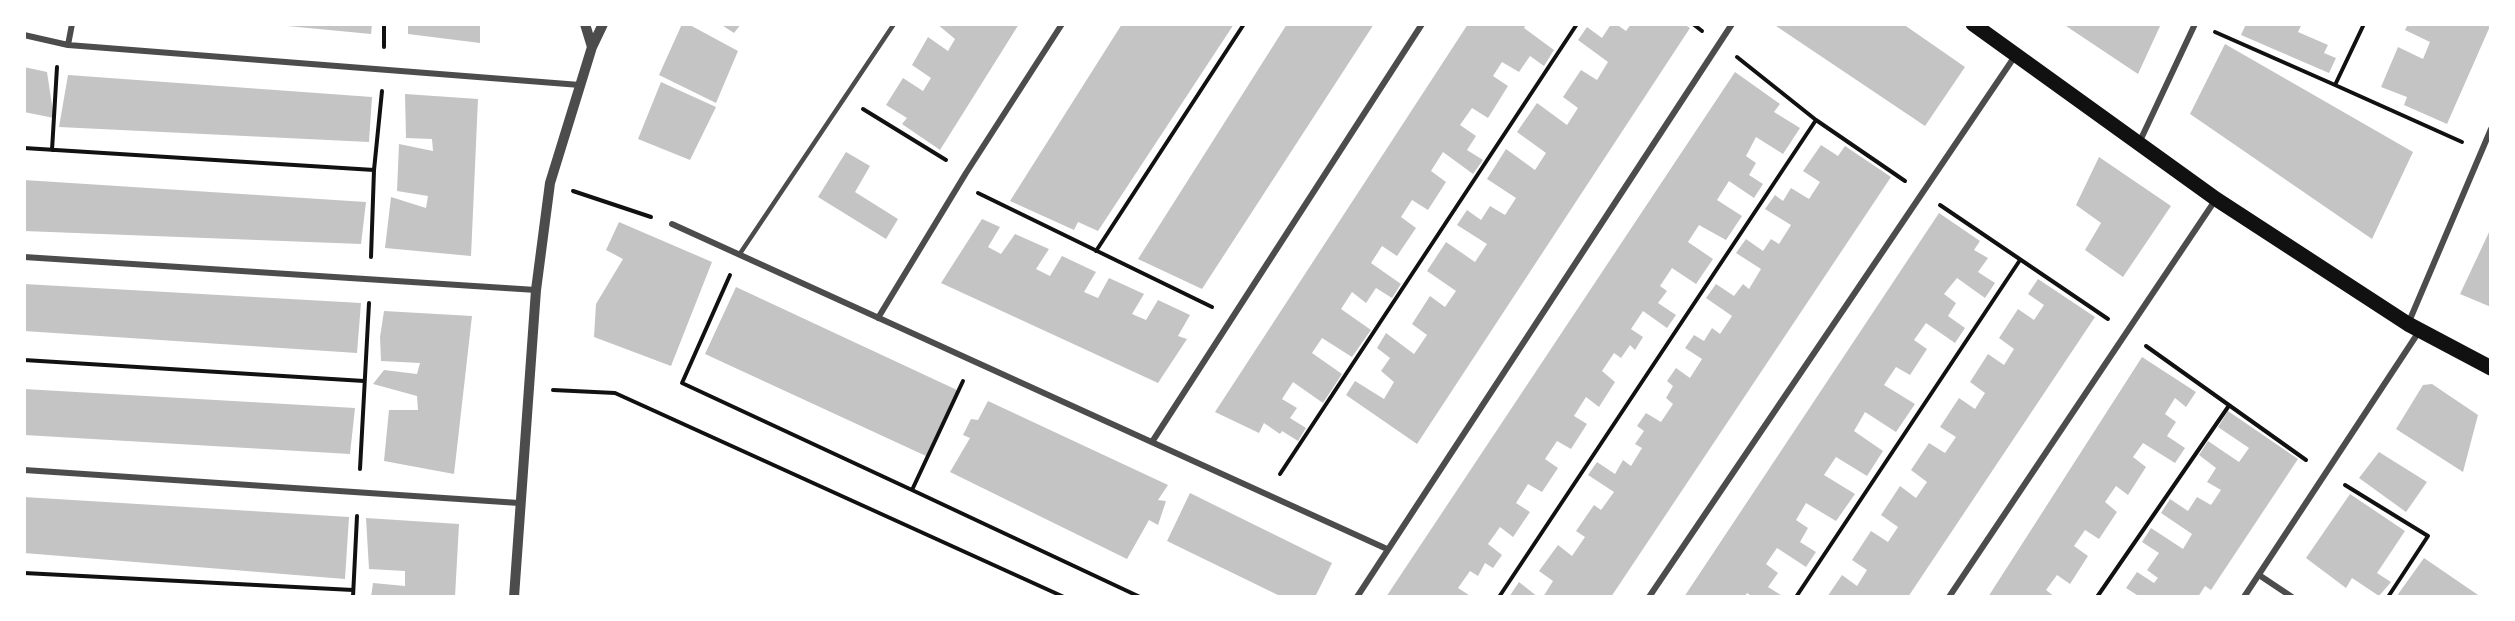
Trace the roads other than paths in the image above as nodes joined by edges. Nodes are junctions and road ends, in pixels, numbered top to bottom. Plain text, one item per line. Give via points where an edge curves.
1 (72, 24) edge
2 (585, 24) edge
3 (603, 24) edge
4 (894, 24) edge
5 (1062, 24) edge
6 (1422, 24) edge
7 (1732, 24) edge
8 (1973, 24) edge
9 (2195, 24) edge
10 (24, 35) edge
11 (68, 45) junction
12 (592, 47) junction
13 (2016, 55) junction
14 (580, 86) junction
15 (2491, 129) edge
16 (2139, 143) junction
17 (2216, 199) junction
18 (672, 224) road end
19 (739, 255) junction
20 (24, 257) edge
21 (536, 290) junction
22 (878, 318) junction
23 (2414, 327) junction
24 (2491, 368) edge
25 (1152, 442) junction
26 (24, 470) edge
27 (519, 503) junction
28 (1387, 549) junction
29 (2259, 575) junction
30 (514, 597) edge
31 (1357, 597) edge
32 (1649, 597) edge
33 (1949, 597) edge
34 (2244, 597) edge
35 (2292, 597) edge

1 - 11 street
2 - 12 street
3 - 12 street
4 - 19 lane
5 - 22 street
6 - 25 street
7 - 28 street
8 - 13 main road
9 - 16 street
10 - 11 street
11 - 14 street
12 - 14 street
13 - 16 main road
13 - 32 street
14 - 21 street via 550,183
15 - 23 street
16 - 17 main road
17 - 23 main road
17 - 33 street
18 - 19 street
19 - 22 street
20 - 21 street
21 - 27 street
22 - 25 street
23 - 24 main road
23 - 29 street
25 - 28 street
26 - 27 street
27 - 30 street
28 - 31 street
29 - 34 street
29 - 35 street

